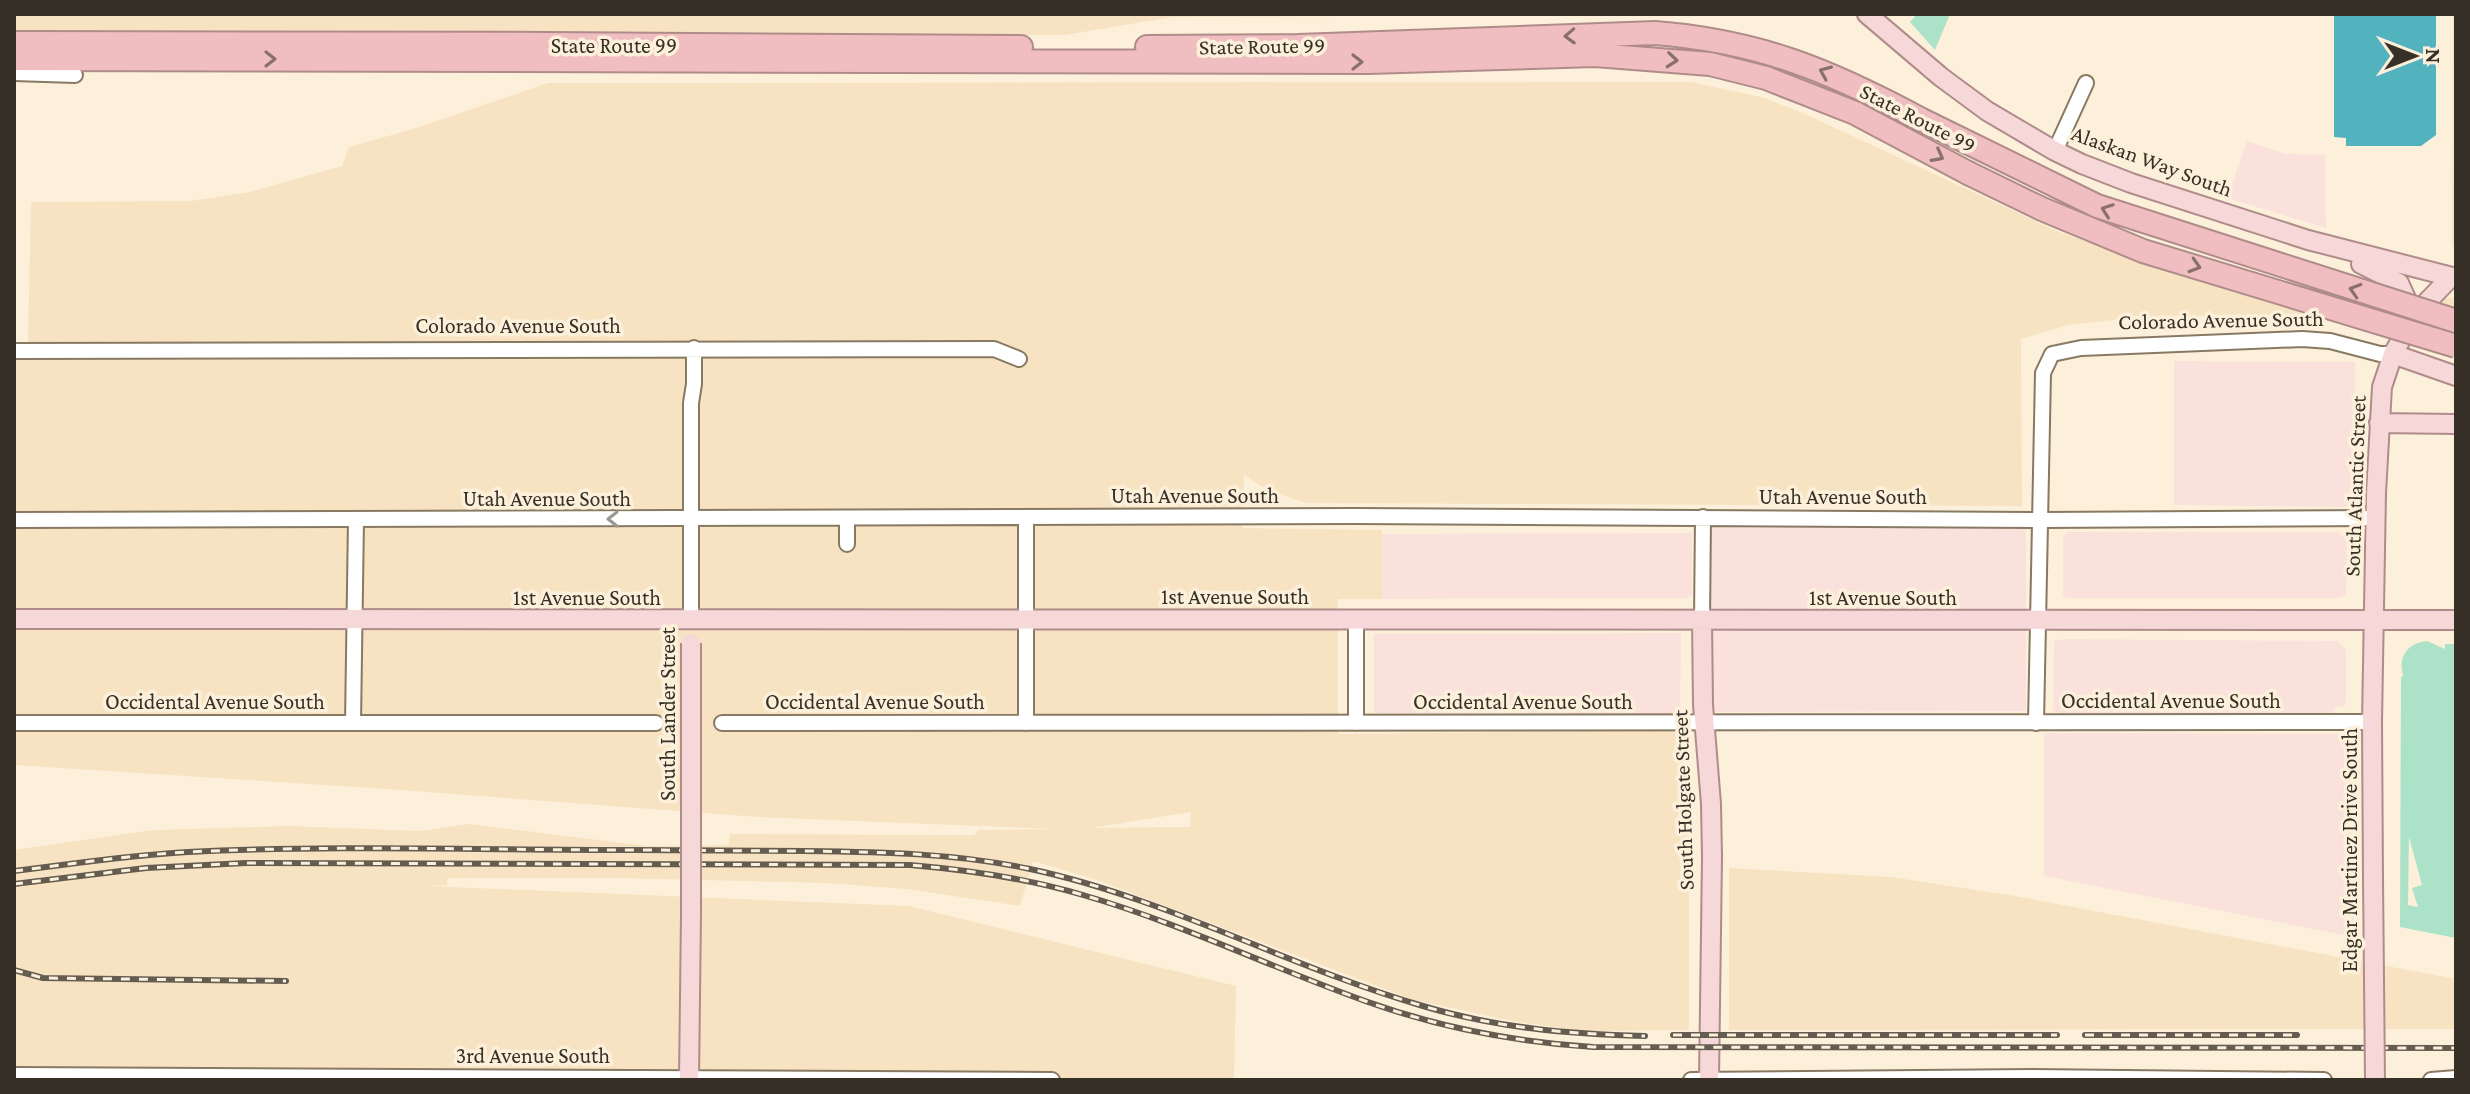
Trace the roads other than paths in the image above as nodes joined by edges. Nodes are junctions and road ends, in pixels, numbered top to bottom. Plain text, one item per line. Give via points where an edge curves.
1 (1867, 14) edge
2 (14, 43) edge
3 (461, 51) junction
4 (14, 59) edge
5 (14, 73) edge
6 (75, 75) dead end
7 (2086, 83) dead end
8 (2055, 151) junction
9 (2308, 240) junction
10 (2453, 278) edge
11 (2416, 316) junction
12 (2456, 321) edge
13 (2456, 346) edge
14 (694, 348) junction
15 (14, 351) edge
16 (2393, 354) junction
17 (1019, 359) dead end
18 (2456, 376) edge
19 (2379, 423) junction
20 (2456, 424) edge
21 (1703, 517) junction
22 (2376, 518) junction
23 (356, 519) junction
24 (691, 519) junction
25 (847, 519) junction
26 (1026, 519) junction
27 (14, 520) edge
28 (2042, 520) junction
29 (847, 544) dead end
30 (356, 618) junction
31 (14, 619) edge
32 (1356, 620) junction
33 (2456, 620) edge
34 (691, 621) junction
35 (1026, 621) junction
36 (1702, 621) junction
37 (2039, 621) junction
38 (2375, 621) junction
39 (2372, 722) junction
40 (14, 723) edge
41 (353, 723) junction
42 (656, 723) dead end
43 (722, 723) dead end
44 (1026, 723) junction
45 (1356, 723) junction
46 (1704, 723) junction
47 (2036, 723) junction
48 (14, 1075) edge
49 (2456, 1078) edge
50 (353, 1079) edge
51 (689, 1079) edge
52 (1024, 1080) edge
53 (1052, 1080) edge
54 (1691, 1080) edge
55 (1709, 1080) edge
56 (2324, 1080) edge
57 (2375, 1080) edge
58 (2431, 1080) edge

1 - 8 main road, Alaskan Way South via 1987,111
2 - 3 highway, State Route 99
4 -> 3 highway, State Route 99
12 -> 3 highway, State Route 99, bridge via 2097,206 1871,92 1800,61 1736,43 1655,33 1283,46 583,46
3 -> 13 highway, State Route 99, bridge via 1368,62 1595,55 1666,59 1742,71 1841,107 2042,209 2143,251
5 - 6 street
7 - 8 street
8 - 9 main road, Alaskan Way South via 2131,183
9 - 10 main road, Alaskan Way South
9 - 11 main road via 2399,283
10 - 11 main road, South Atlantic Street
11 - 16 main road, South Atlantic Street
14 - 15 street, Colorado Avenue South
14 - 17 street, Colorado Avenue South via 994,349
14 - 24 street, South Lander Street
16 - 18 main road
16 - 19 main road, South Atlantic Street via 2384,373
16 - 28 street, Colorado Avenue South via 2302,339 2055,352 2043,373
19 - 20 main road
19 - 22 main road, South Atlantic Street
21 - 26 street, Utah Avenue South
21 - 28 street, Utah Avenue South
21 - 36 street, South Holgate Street
22 - 28 street, Utah Avenue South
22 - 38 main road, South Atlantic Street
24 -> 23 street, Utah Avenue South
23 - 27 street, Utah Avenue South
23 - 30 street
24 - 25 street, Utah Avenue South
24 - 34 street, South Lander Street
25 - 26 street, Utah Avenue South
25 - 29 street
26 - 35 street
28 - 37 street
30 - 31 main road, 1st Avenue South
30 - 34 main road, 1st Avenue South
30 - 41 street
32 - 35 main road, 1st Avenue South
32 - 36 main road, 1st Avenue South
32 - 45 street
33 - 38 main road, 1st Avenue South
34 - 35 main road, 1st Avenue South
34 - 51 main road, South Lander Street, bridge
35 - 44 street
36 - 37 main road, 1st Avenue South
36 - 46 main road, South Holgate Street
37 - 38 main road, 1st Avenue South
37 - 47 street
38 - 39 main road, Edgar Martinez Drive South
39 - 47 street, Occidental Avenue South
39 - 57 main road, Edgar Martinez Drive South, bridge
40 - 41 street, Occidental Avenue South
41 - 42 street, Occidental Avenue South
43 - 44 street, Occidental Avenue South
44 - 45 street, Occidental Avenue South
45 - 46 street, Occidental Avenue South
46 - 47 street, Occidental Avenue South
46 - 55 main road, South Holgate Street via 1712,857
48 - 50 street, 3rd Avenue South
49 - 58 street
50 - 51 street, 3rd Avenue South
51 - 52 street, 3rd Avenue South
52 - 53 street, 3rd Avenue South
54 - 55 street
55 - 56 street

